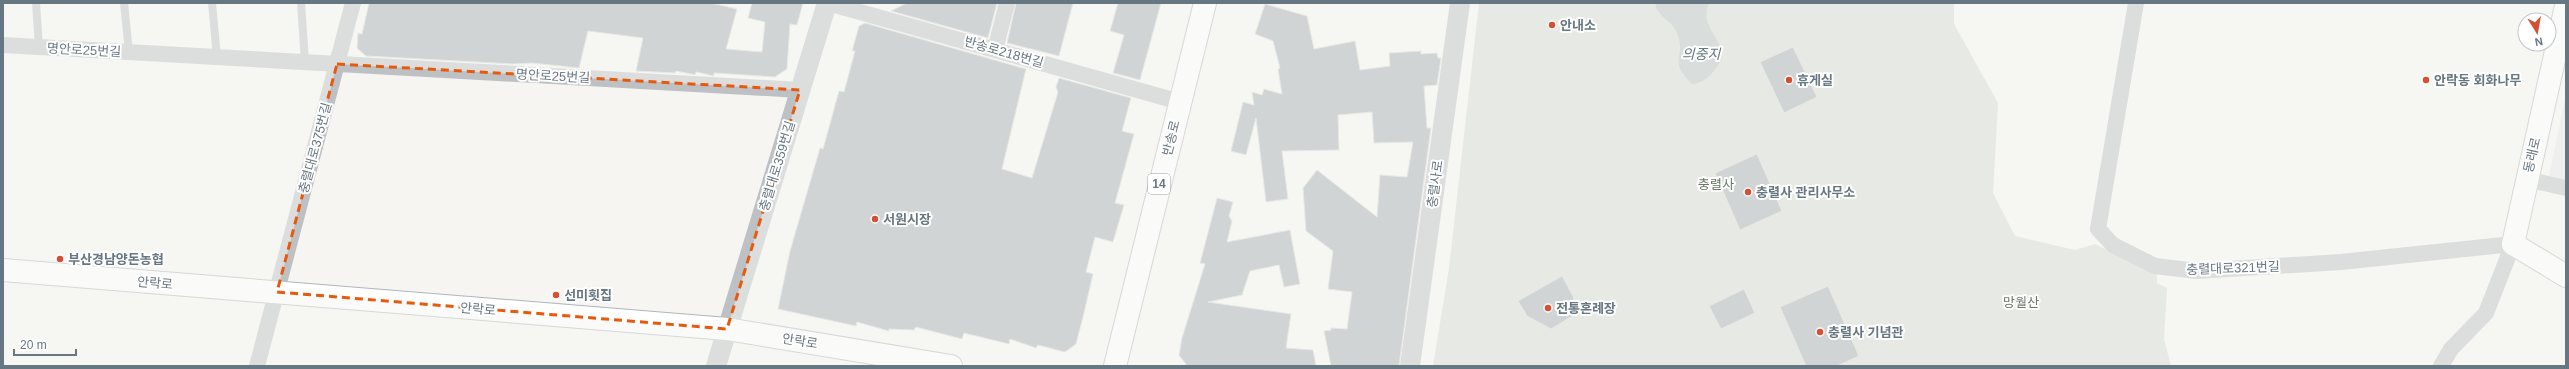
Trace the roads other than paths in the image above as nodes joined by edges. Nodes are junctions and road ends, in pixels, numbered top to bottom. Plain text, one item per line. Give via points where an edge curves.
1 (36, 3) edge
2 (124, 3) edge
3 (212, 3) edge
4 (300, 3) edge
5 (353, 3) edge
6 (827, 3) edge
7 (1007, 3) edge
8 (1205, 3) edge
9 (1460, 3) edge
10 (2136, 3) edge
11 (2566, 6) edge
12 (3, 45) edge
13 (40, 47) junction
14 (995, 50) junction
15 (129, 52) junction
16 (217, 57) junction
17 (305, 62) junction
18 (337, 64) junction
19 (800, 90) junction
20 (1180, 102) junction
21 (2526, 179) junction
22 (2566, 188) edge
23 (2513, 244) junction
24 (3, 270) edge
25 (2566, 276) edge
26 (277, 292) junction
27 (727, 329) junction
28 (893, 361) edge
29 (257, 366) edge
30 (716, 366) edge
31 (951, 366) edge
32 (1115, 366) edge
33 (1410, 366) edge
34 (2441, 366) edge

1 - 13 lane, 명안로25번길
2 - 15 lane, 명안로25번길
3 - 16 lane
4 - 17 lane
5 - 18 street, 충렬대로375번길
6 - 14 street, 반송로218번길
6 - 19 street, 충렬대로359번길
7 - 14 street
8 - 20 main road, 반송로 / 14
9 - 33 street, 충렬사로
10 - 23 street, 충렬대로321번길 via 2098,229 2113,245 2155,266 2196,271 2341,262
11 - 21 main road, 동래로
12 - 13 street, 명안로25번길
13 - 15 street, 명안로25번길
14 - 20 street, 반송로218번길
15 - 16 street, 명안로25번길
16 - 17 street, 명안로25번길
17 - 18 street, 명안로25번길
18 - 19 street, 명안로25번길
18 - 26 street, 충렬대로375번길
19 - 27 street, 충렬대로359번길
20 - 32 main road, 반송로 / 14
21 - 22 street
21 - 23 main road, 동래로
23 - 25 main road
23 - 34 street via 2486,313 2451,349
24 - 26 main road, 안락로
26 - 27 main road, 안락로
26 - 29 street, 충렬대로375번길
27 - 28 main road, 안락로
27 - 30 street, 충렬대로359번길
28 - 31 main road, 안락로

